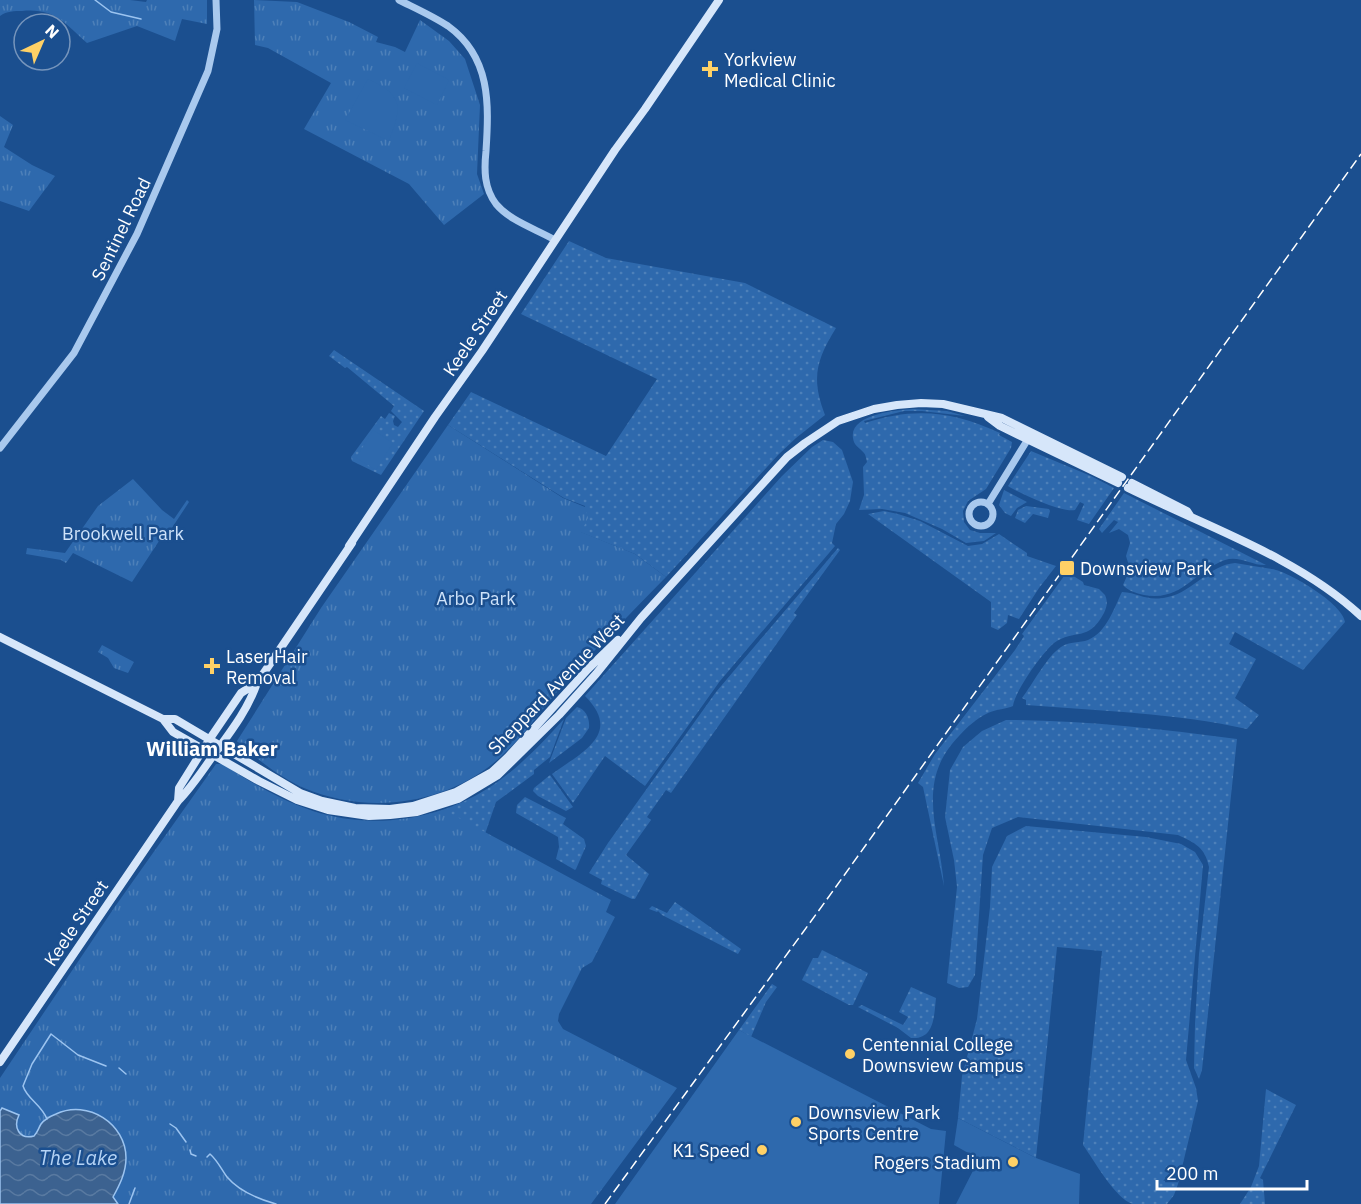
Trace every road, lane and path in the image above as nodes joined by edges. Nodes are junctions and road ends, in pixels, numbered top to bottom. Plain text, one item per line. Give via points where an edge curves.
1 (216, 0) edge
2 (399, 0) edge
3 (719, 0) edge
4 (555, 240) junction
5 (985, 415) junction
6 (1028, 438) junction
7 (0, 448) edge
8 (1130, 485) dead end
9 (988, 504) dead end
10 (1361, 616) edge
11 (641, 618) junction
12 (0, 637) edge
13 (257, 683) junction
14 (163, 719) junction
15 (209, 740) junction
16 (222, 746) junction
17 (204, 749) junction
18 (214, 755) junction
19 (177, 801) junction
20 (0, 1062) edge

1 - 7 street, Sentinel Road via 217,29 208,71 137,234 74,353
2 - 4 street via 447,26 468,46 488,96 484,167 490,195 506,213
3 - 4 main road, Keele Street
4 - 13 main road, Keele Street
5 - 6 main road, Sheppard Avenue West
5 - 6 main road, Sheppard Avenue West via 1002,418 1120,480
5 - 11 main road, Sheppard Avenue West via 943,404 913,403 874,410 826,428 787,457
6 - 9 street
8 - 10 main road via 1185,517 1289,565
11 - 16 main road, Sheppard Avenue West via 500,764 466,788 435,800 390,809 322,801 300,793
11 - 18 main road, Sheppard Avenue West via 514,761 470,793 438,806 369,816 328,810 278,791
12 - 14 main road, Sheppard Avenue West
13 - 15 main road, Keele Street via 241,693
13 - 16 main road, Keele Street via 251,700
14 - 15 main road, Sheppard Avenue West via 175,719
14 - 17 main road, Sheppard Avenue West via 173,732
15 - 16 main road, Sheppard Avenue West
15 - 17 main road, Keele Street
16 - 18 main road, Keele Street
17 - 18 main road, Sheppard Avenue West
17 - 19 main road, Keele Street via 179,788
18 - 19 main road, Keele Street
19 - 20 main road, Keele Street

